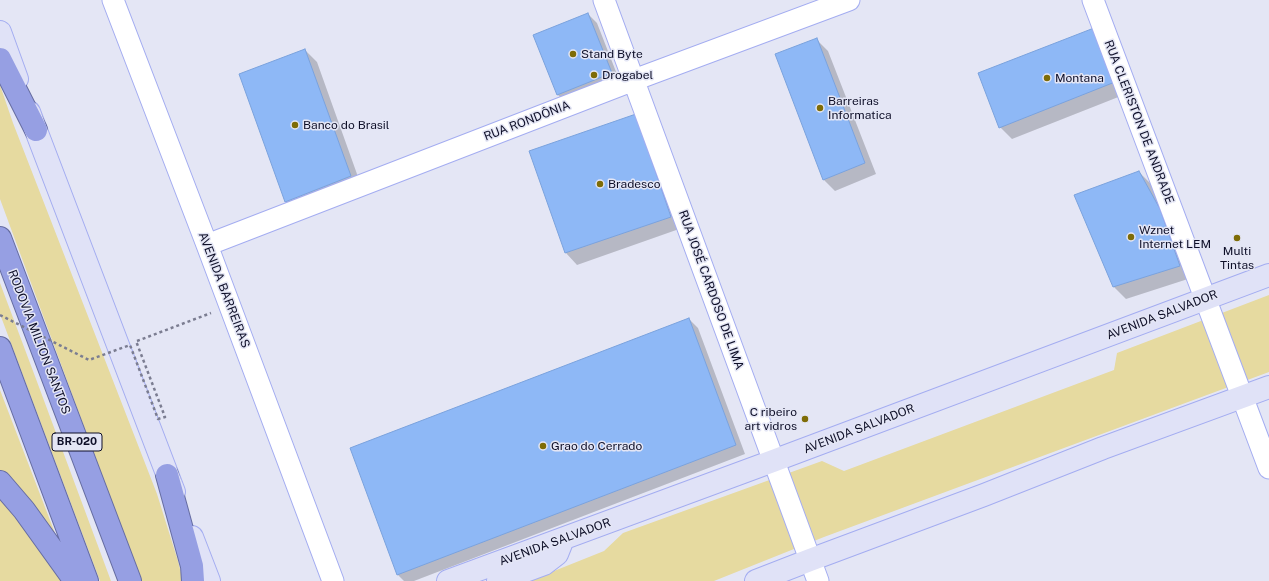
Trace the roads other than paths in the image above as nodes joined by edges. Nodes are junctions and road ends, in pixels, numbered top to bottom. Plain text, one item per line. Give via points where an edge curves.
1 (112, 0) edge
2 (604, 0) edge
3 (849, 0) edge
4 (1093, 0) edge
5 (0, 32) edge
6 (0, 59) edge
7 (634, 80) junction
8 (36, 130) junction
9 (0, 238) edge
10 (207, 245) junction
11 (1269, 275) edge
12 (1205, 299) junction
13 (0, 348) edge
14 (1269, 387) edge
15 (1243, 397) junction
16 (773, 462) junction
17 (1269, 468) edge
18 (167, 475) joint
19 (0, 482) edge
20 (563, 539) junction
21 (810, 560) junction
22 (205, 577) edge
23 (74, 581) edge
24 (87, 581) edge
25 (130, 581) edge
26 (333, 581) edge
27 (448, 581) edge
28 (498, 581) edge
29 (756, 581) edge
30 (818, 581) edge

1 - 10 street, AVENIDA BARREIRAS
2 - 7 street, RUA JOSÉ CARDOSO DE LIMA
3 - 7 street, RUA RONDÔNIA
4 - 12 street, RUA CLERISTON DE ANDRADE
5 - 8 main road
6 - 8 highway
7 - 10 street, RUA RONDÔNIA
7 - 16 street, RUA JOSÉ CARDOSO DE LIMA
8 - 18 main road
9 - 25 highway, RODOVIA MILTON SANTOS / BR-020
10 - 26 street, AVENIDA BARREIRAS
11 - 12 main road, AVENIDA SALVADOR
12 - 15 street, RUA CLERISTON DE ANDRADE
12 - 16 main road, AVENIDA SALVADOR
13 - 24 highway, BR-020
14 - 15 main road
15 - 17 street, RUA CLERISTON DE ANDRADE
15 - 21 main road
16 - 20 main road, AVENIDA SALVADOR
16 - 21 street, RUA JOSÉ CARDOSO DE LIMA
18 - 22 highway via 192,566
19 - 23 highway via 52,547
20 - 27 main road, AVENIDA SALVADOR
20 - 28 main road via 557,554 544,564
21 - 29 main road
21 - 30 street, RUA JOSÉ CARDOSO DE LIMA

